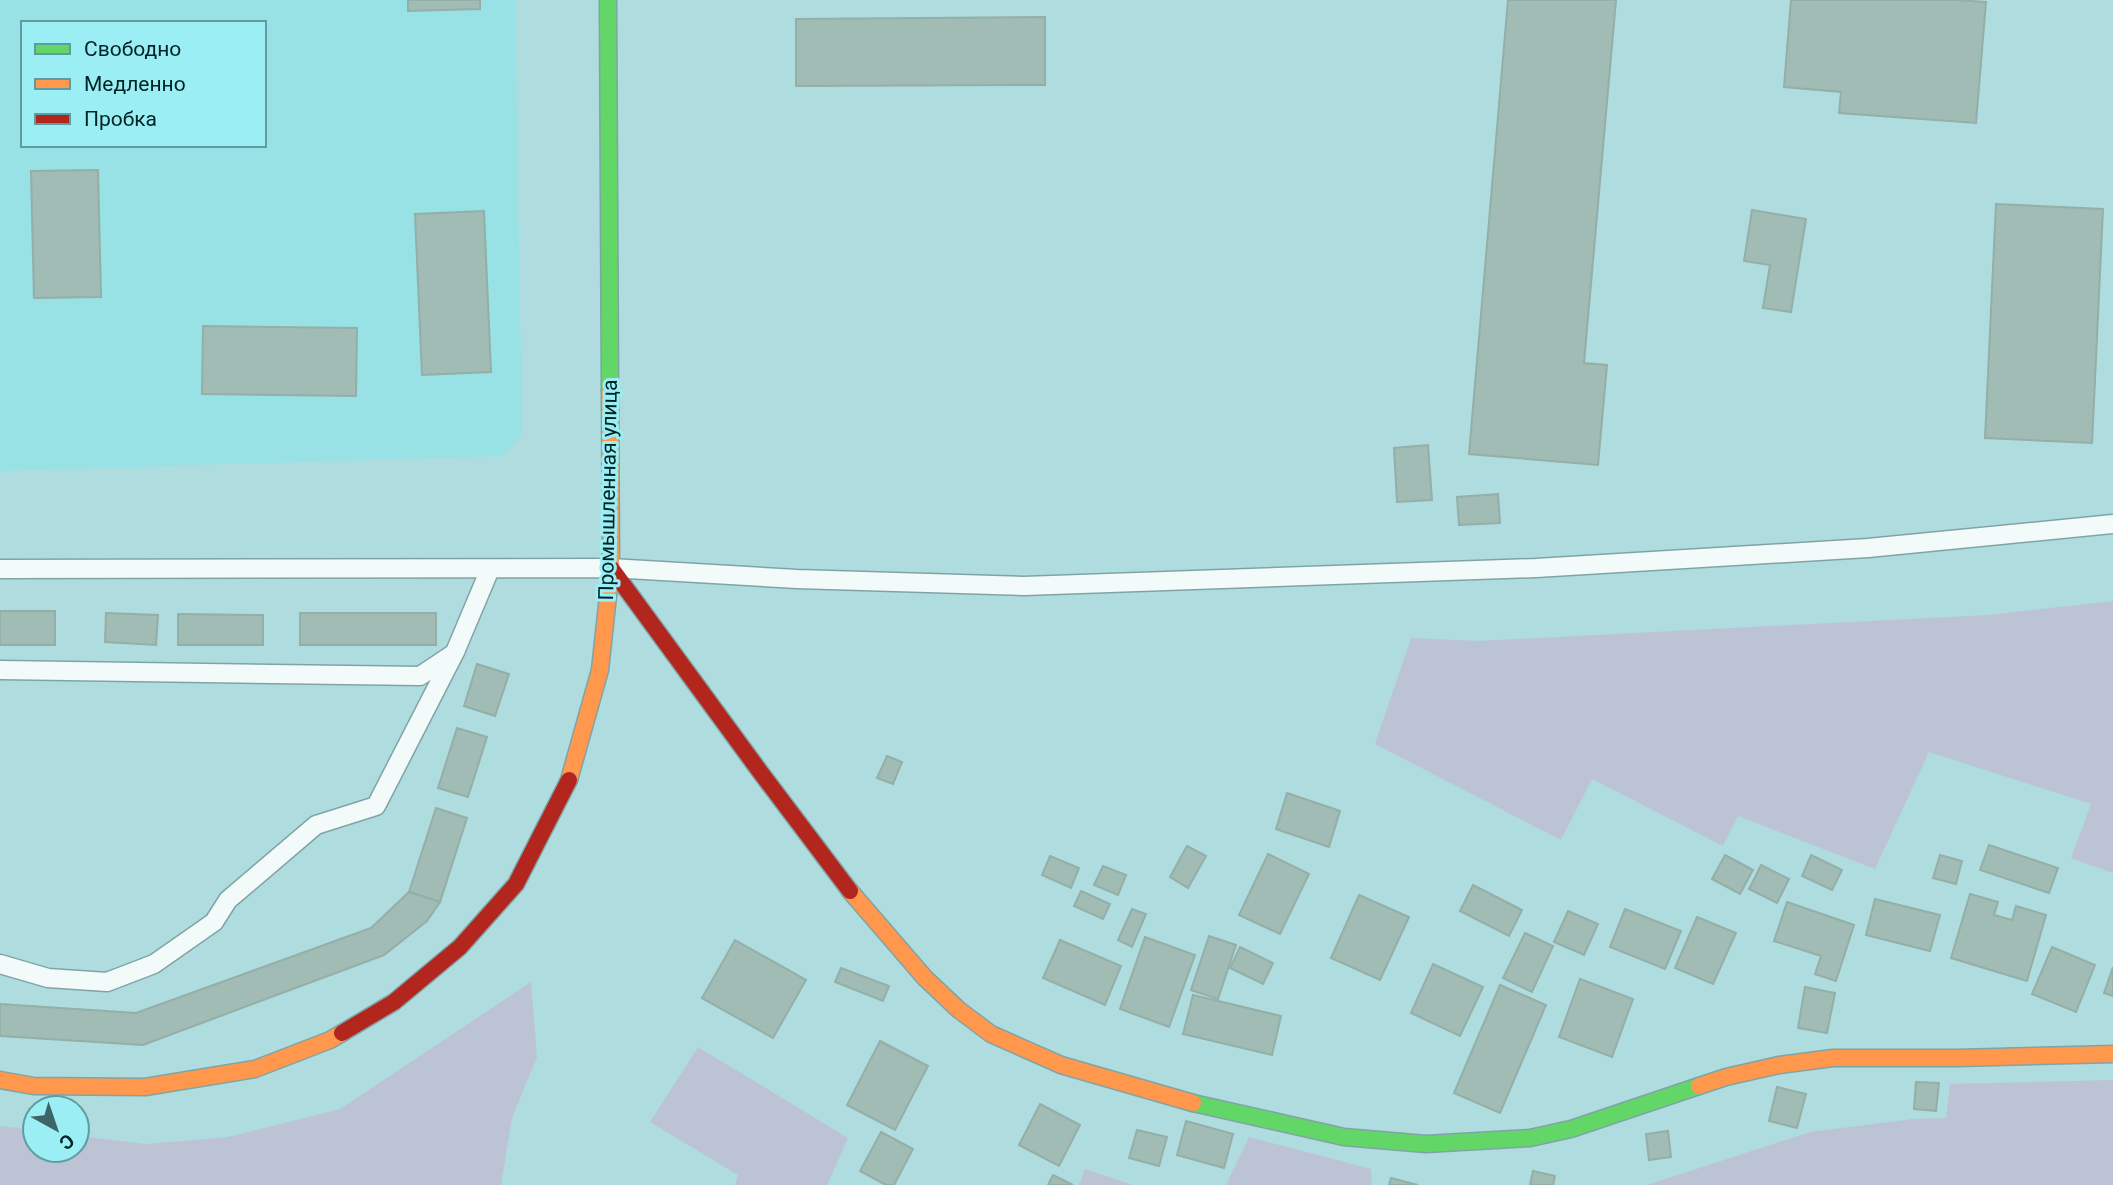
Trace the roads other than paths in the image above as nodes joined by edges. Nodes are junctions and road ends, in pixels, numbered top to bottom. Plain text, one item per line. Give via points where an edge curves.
1 (608, 0) edge
2 (2113, 524) edge
3 (611, 568) junction
4 (0, 569) edge
5 (490, 569) junction
6 (456, 652) junction
7 (0, 670) edge
8 (0, 964) edge
9 (2113, 1054) edge
10 (0, 1080) edge

1 - 3 street, Промышленная улица
2 - 3 lane via 1868,548 1536,568 1024,586
3 - 5 lane
3 - 9 street via 862,905 925,978 991,1034 1061,1065 1209,1108 1344,1137 1426,1144 1530,1138 1571,1129 1726,1077 1832,1058
3 - 10 street, Промышленная улица via 600,670 568,783 516,884 460,947 394,1002 330,1040 255,1069 145,1087 34,1086
4 - 5 lane
5 - 6 lane
6 - 7 lane via 421,676
6 - 8 lane via 376,806 316,825 228,900 214,922 154,964 107,982 48,978

